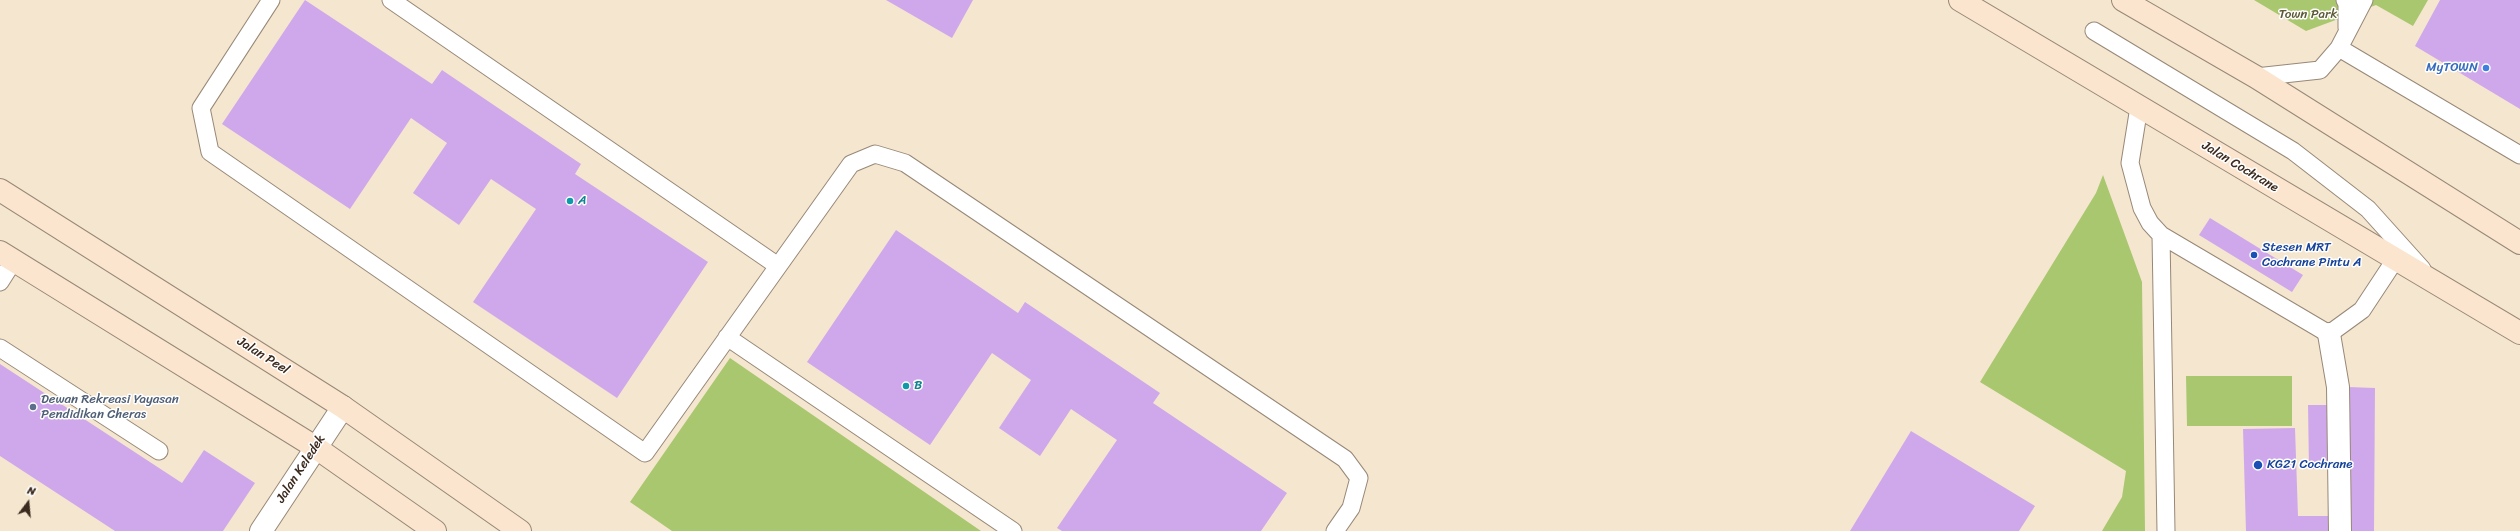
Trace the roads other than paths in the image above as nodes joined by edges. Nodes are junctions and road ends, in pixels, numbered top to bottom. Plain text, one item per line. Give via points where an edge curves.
1 (271, 0) edge
2 (391, 0) edge
3 (1960, 0) edge
4 (2123, 0) edge
5 (2345, 0) edge
6 (2364, 0) edge
7 (2347, 29) junction
8 (2094, 31) dead end
9 (2339, 48) junction
10 (2256, 76) junction
11 (2139, 106) junction
12 (2515, 152) edge
13 (2520, 163) edge
14 (0, 190) edge
15 (2161, 235) junction
16 (2520, 243) edge
17 (7, 256) edge
18 (2395, 260) junction
19 (778, 266) junction
20 (0, 282) edge
21 (2436, 284) junction
22 (2520, 333) edge
23 (2329, 334) junction
24 (727, 337) junction
25 (0, 348) edge
26 (343, 407) junction
27 (315, 447) junction
28 (159, 451) dead end
29 (261, 531) edge
30 (434, 531) edge
31 (520, 531) edge
32 (1013, 531) edge
33 (1335, 531) edge
34 (2166, 531) edge
35 (2340, 531) edge

1 - 24 lane via 201,108 210,152 645,453
2 - 19 lane
3 - 11 street, Jalan Cochrane
4 - 10 street
5 - 7 lane via 2348,4
6 - 7 lane
7 - 9 lane
8 - 21 lane via 2293,151 2368,209
9 - 10 lane via 2320,70
9 - 12 lane
10 - 16 street
11 - 15 lane via 2130,163 2142,208 2150,223
11 - 18 street, Jalan Cochrane
12 - 13 lane
14 - 26 street, Jalan Peel
15 - 23 lane
15 - 34 lane
17 - 20 lane
17 - 27 street
18 - 21 street, Jalan Cochrane
18 - 23 lane via 2362,310
19 - 24 lane
19 - 33 lane via 851,164 876,154 905,162 1345,459 1359,478 1351,508
21 - 22 street, Jalan Cochrane
23 - 35 street via 2338,387
24 - 32 lane
25 - 28 lane
26 - 27 street, Jalan Keledek
26 - 31 street, Jalan Peel
27 - 29 street, Jalan Keledek
27 - 30 street

